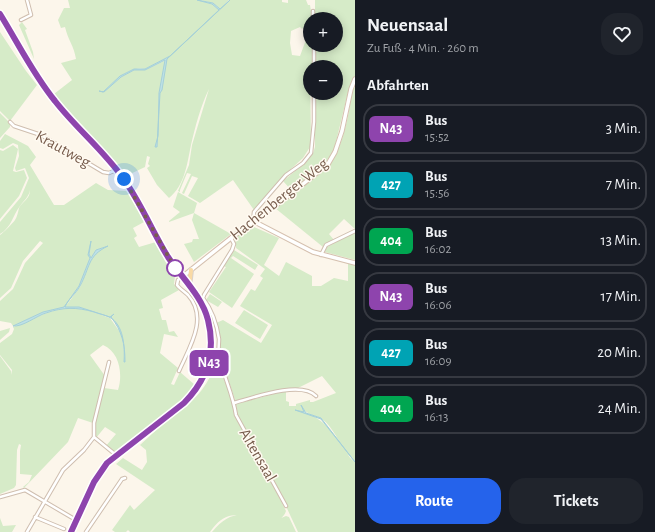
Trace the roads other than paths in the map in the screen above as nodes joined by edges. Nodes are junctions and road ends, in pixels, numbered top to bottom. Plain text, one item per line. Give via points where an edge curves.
1 (27, 0) edge
2 (0, 14) edge
3 (21, 20) dead end
4 (355, 79) edge
5 (314, 100) edge
6 (10, 122) dead end
7 (116, 170) junction
8 (253, 221) junction
9 (355, 231) edge
10 (231, 238) junction
11 (320, 255) junction
12 (355, 263) edge
13 (191, 270) junction
14 (182, 277) junction
15 (189, 287) junction
16 (109, 362) dead end
17 (179, 371) dead end
18 (316, 396) dead end
19 (234, 403) junction
20 (94, 437) junction
21 (116, 455) junction
22 (125, 478) dead end
23 (0, 497) edge
24 (45, 500) junction
25 (286, 506) dead end
26 (36, 517) junction
27 (76, 520) junction
28 (64, 529) dead end
29 (28, 532) edge
30 (71, 532) edge
31 (86, 532) edge

1 - 3 street via 31,15
2 - 7 main road via 48,92
4 - 8 street, Hachenberger Weg via 335,152 328,164 284,200
5 - 8 street via 311,153 303,163 286,175 254,212
6 - 7 street, Krautweg via 14,126 41,135 103,172
7 - 14 main road via 132,191 166,255
8 - 10 street, Hachenberger Weg
8 - 11 street
9 - 11 street via 326,245
10 - 13 street, Hachenberger Weg
10 - 19 street, Altensaal via 234,244 232,250 203,296 215,321 219,354
11 - 12 street
13 - 14 street, Hachenberger Weg
13 - 15 main road
14 - 15 main road
14 - 17 street via 177,285 188,296 198,320 196,332
15 - 21 main road via 205,310 208,320 212,346 207,370 195,391 184,403
16 - 20 street via 94,423
18 - 19 street via 310,391 291,389
19 - 25 street, Altensaal via 239,424
20 - 21 street
20 - 24 street via 63,470
21 - 27 main road via 96,479
22 - 31 street
23 - 24 street via 25,490
24 - 26 street
24 - 27 street
26 - 28 street
26 - 29 street
27 - 30 main road

